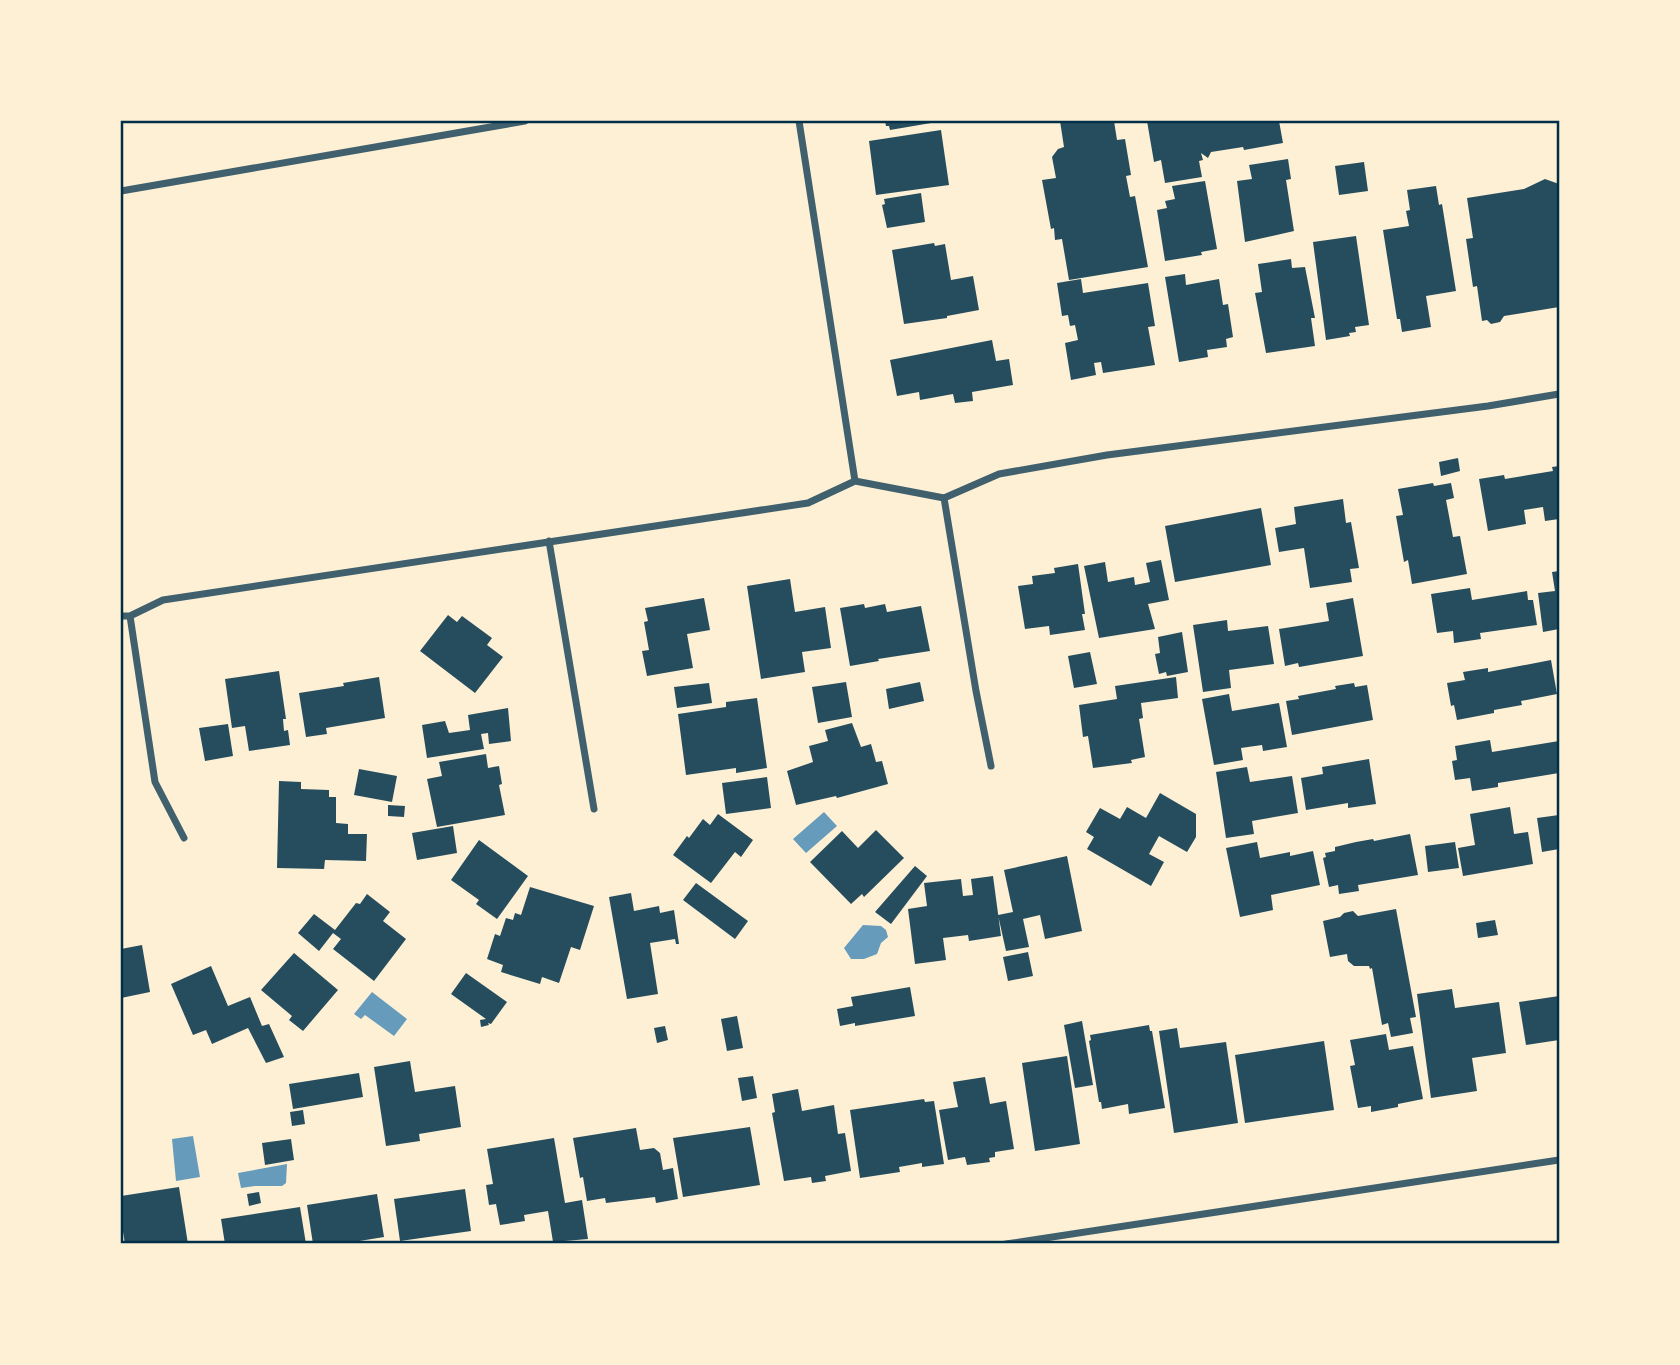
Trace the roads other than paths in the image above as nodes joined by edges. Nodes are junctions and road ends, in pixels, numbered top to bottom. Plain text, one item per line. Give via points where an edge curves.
1 (525, 121) edge
2 (799, 121) edge
3 (121, 191) edge
4 (1559, 394) edge
5 (855, 481) junction
6 (944, 498) junction
7 (549, 541) junction
8 (121, 616) edge
9 (131, 616) junction
10 (991, 766) dead end
11 (594, 810) dead end
12 (184, 838) dead end
13 (1559, 1160) edge
14 (1006, 1244) edge

1 - 3 street
2 - 5 street
4 - 6 street via 1107,455 999,474
5 - 6 street
5 - 7 street via 813,502
6 - 10 street
7 - 9 street via 163,600
7 - 11 street
8 - 9 street
9 - 12 street via 155,782
13 - 14 street

